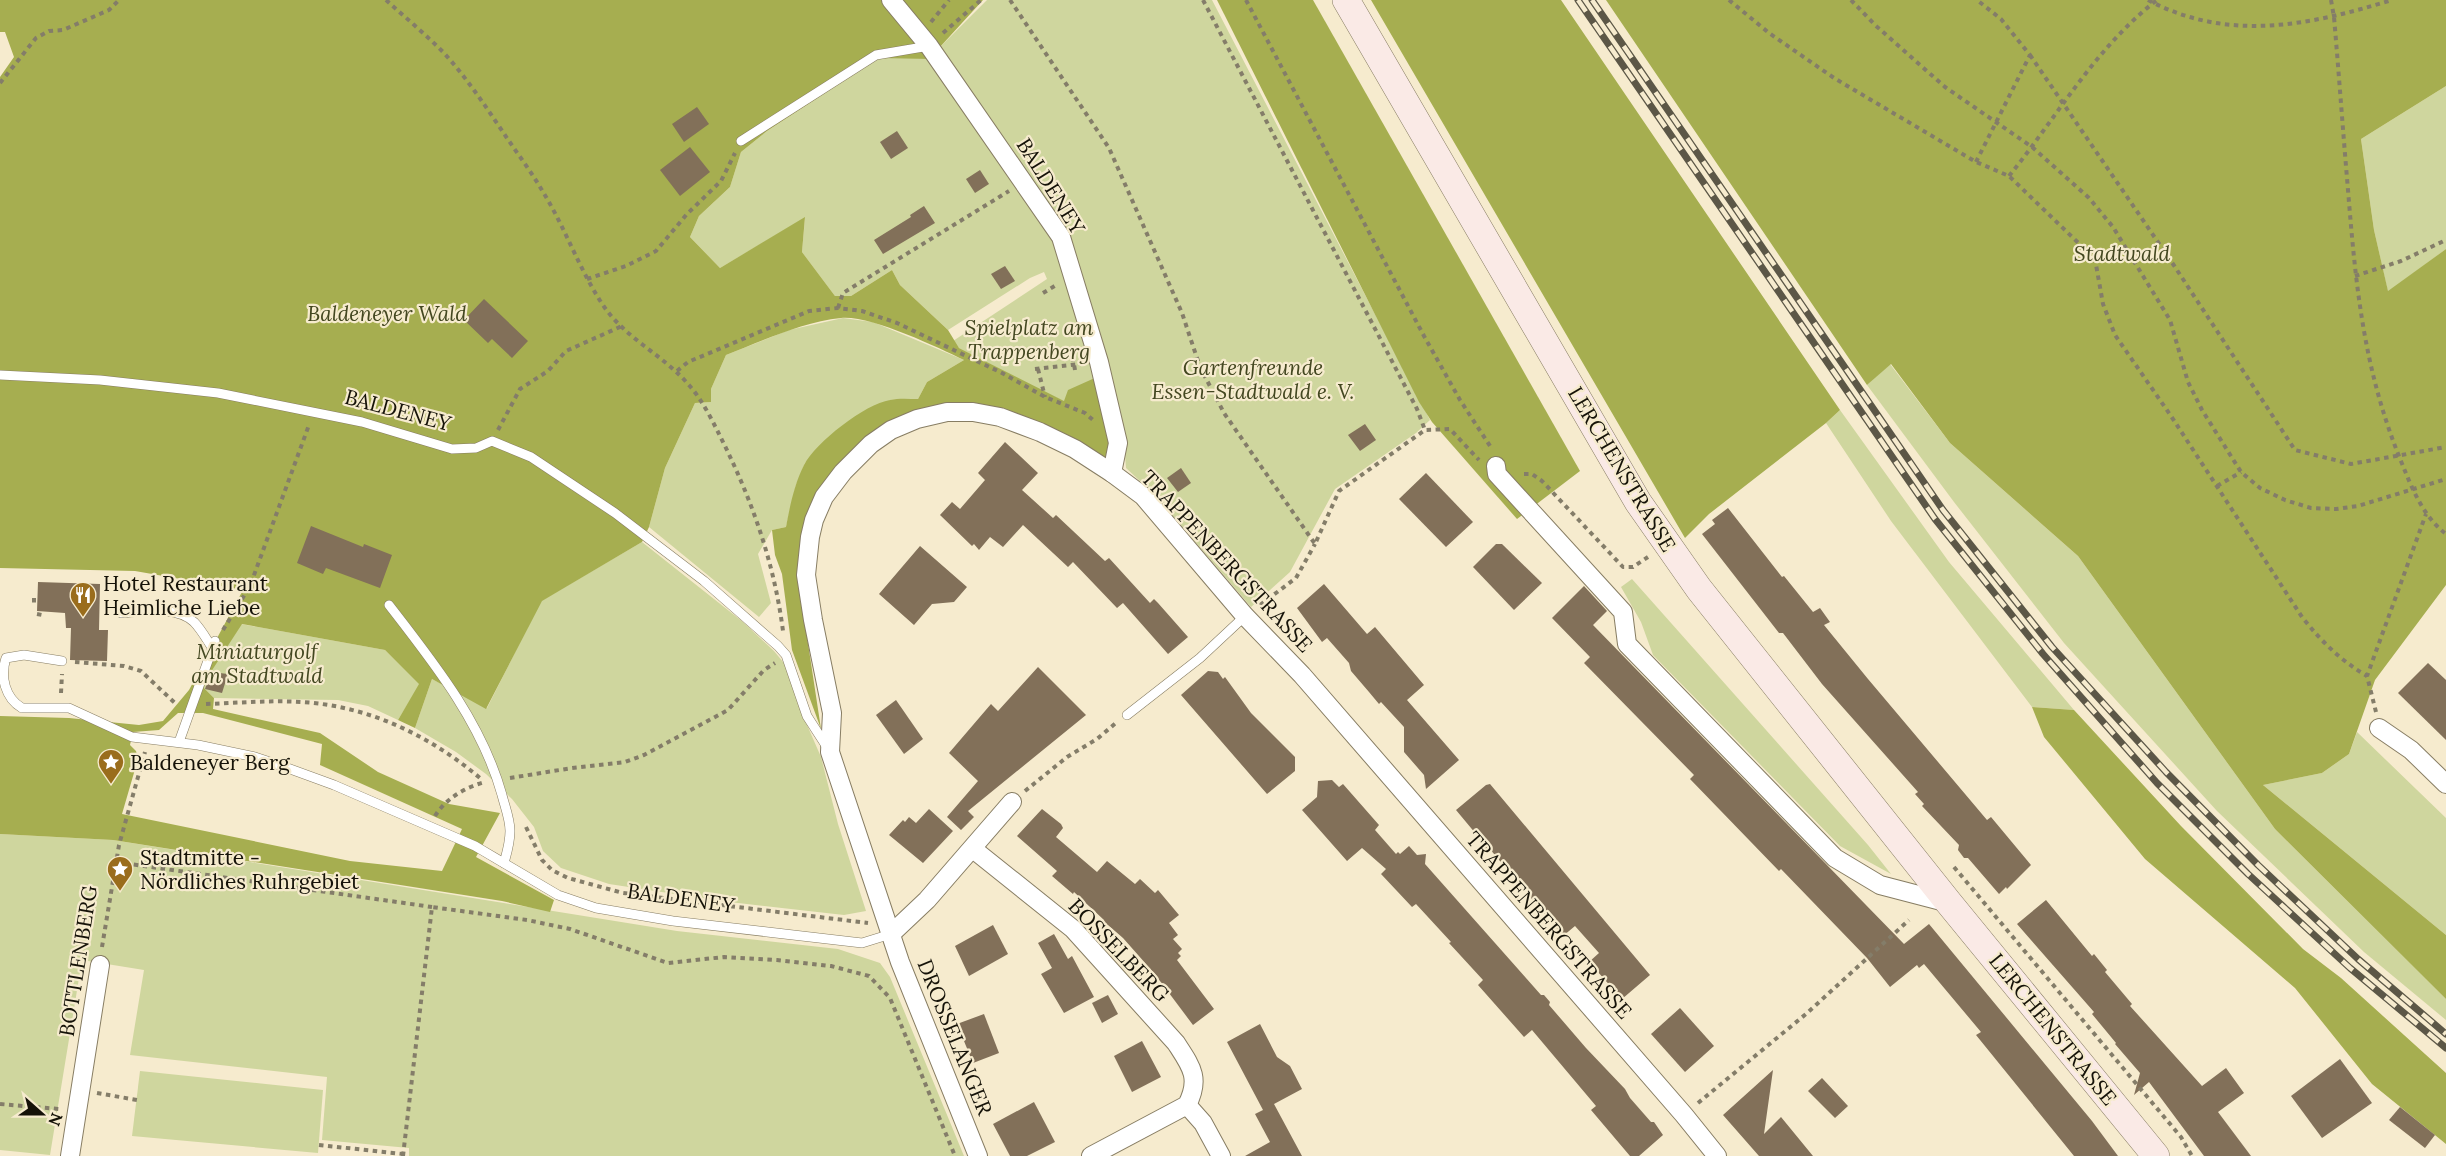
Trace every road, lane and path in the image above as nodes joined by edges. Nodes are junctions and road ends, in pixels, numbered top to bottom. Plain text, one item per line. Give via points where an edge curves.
1 (119, 0) edge
2 (386, 0) edge
3 (891, 0) edge
4 (981, 0) edge
5 (1010, 0) edge
6 (1203, 0) edge
7 (1246, 0) edge
8 (1346, 0) edge
9 (1729, 0) edge
10 (1851, 0) edge
11 (1977, 0) edge
12 (2148, 0) edge
13 (2331, 0) edge
14 (2392, 0) edge
15 (2155, 1) edge
16 (2334, 17) junction
17 (929, 46) junction
18 (2030, 55) junction
19 (0, 83) edge
20 (2063, 101) junction
21 (1998, 121) junction
22 (741, 141) joint
23 (2032, 147) junction
24 (1976, 162) junction
25 (2009, 176) junction
26 (1024, 180) junction
27 (2446, 240) edge
28 (2355, 276) junction
29 (587, 279) junction
30 (838, 308) junction
31 (622, 326) junction
32 (1071, 348) dead end
33 (1099, 362) junction
34 (1074, 364) junction
35 (1075, 370) dead end
36 (677, 371) junction
37 (0, 375) edge
38 (1046, 397) junction
39 (314, 413) junction
40 (1425, 430) junction
41 (492, 441) junction
42 (1118, 443) junction
43 (2446, 447) edge
44 (2398, 454) junction
45 (1497, 470) junction
46 (2241, 472) junction
47 (1112, 473) junction
48 (2446, 479) edge
49 (2217, 486) junction
50 (2413, 489) junction
51 (2426, 514) junction
52 (2446, 534) edge
53 (1665, 542) junction
54 (1315, 544) junction
55 (388, 605) dead end
56 (121, 613) dead end
57 (1245, 616) junction
58 (214, 645) junction
59 (786, 655) junction
60 (62, 661) joint
61 (62, 675) dead end
62 (2367, 676) junction
63 (192, 704) junction
64 (60, 707) junction
65 (1127, 715) joint
66 (188, 716) junction
67 (2379, 728) joint
68 (148, 740) junction
69 (179, 742) junction
70 (830, 752) junction
71 (497, 780) junction
72 (485, 782) junction
73 (2446, 784) edge
74 (503, 799) junction
75 (1012, 801) joint
76 (429, 826) junction
77 (973, 849) junction
78 (116, 862) junction
79 (504, 863) junction
80 (1949, 903) junction
81 (432, 908) junction
82 (1909, 920) dead end
83 (889, 929) junction
84 (100, 965) joint
85 (81, 1091) junction
86 (137, 1100) dead end
87 (0, 1104) edge
88 (1187, 1105) junction
89 (78, 1110) junction
90 (1684, 1115) junction
91 (319, 1145) dead end
92 (1702, 1148) edge
93 (403, 1155) edge
94 (70, 1156) edge
95 (955, 1156) edge
96 (978, 1156) edge
97 (1091, 1156) edge
98 (1221, 1156) edge
99 (1717, 1156) edge
100 (2156, 1156) edge

1 - 19 path via 109,9 36,38
2 - 29 path via 471,84 543,191
3 - 17 street, BALDENEY
4 - 17 path
5 - 54 path via 1109,148 1182,313 1200,367 1224,413
6 - 40 path
7 - 45 path via 1424,336 1497,457
8 - 53 main road, LERCHENSTRASSE
9 - 24 path via 1834,78
10 - 21 path via 1945,87
11 - 18 path via 2001,19
12 - 15 path
13 - 16 path
14 - 16 path
15 - 16 path via 2190,17 2234,27 2279,26
15 - 20 path via 2101,55
16 - 28 path
17 - 22 lane via 876,55
17 - 26 street, BALDENEY
18 - 20 path
18 - 21 path
20 - 23 path
20 - 44 path via 2295,450 2351,464
21 - 23 path
21 - 24 path
22 - 29 path via 721,181 656,251
23 - 25 path
23 - 46 path via 2089,198 2123,242 2170,320 2188,382 2202,410
24 - 25 path
25 - 49 path via 2096,259 2103,304 2115,335
26 - 30 path via 843,293
26 - 33 street, BALDENEY via 1061,237
27 - 28 path
28 - 44 path via 2367,355
29 - 31 path
30 - 36 path via 809,311 688,362
30 - 38 path via 862,311 897,323
31 - 36 path
31 - 41 path via 566,351 548,371 520,389
32 - 34 path
33 - 34 path
33 - 42 street, BALDENEY
34 - 35 path
34 - 38 path via 1037,369
36 - 59 path via 715,426 757,518 774,577
37 - 39 lane, BALDENEY via 172,387
38 - 42 path via 1085,413
39 - 41 lane, BALDENEY via 362,422 452,449 476,448
39 - 58 path via 250,586
40 - 45 path via 1450,429 1485,467
40 - 54 path via 1339,491
41 - 59 lane via 531,457 615,513 704,581
42 - 47 street, BALDENEY
43 - 44 path
44 - 50 path
45 - 53 path via 1532,474 1542,481 1623,567 1642,562
45 - 80 street via 1623,612 1627,644 1835,858 1880,885
46 - 49 path
46 - 50 path via 2260,488 2311,508 2358,506
47 - 57 street, TRAPPENBERGSTRASSE via 1143,496
47 - 70 street, TRAPPENBERGSTRASSE via 1040,432 973,412 947,412 917,419 891,430 860,454 824,496 807,550 809,596 832,713
48 - 50 path
49 - 62 path via 2302,617 2339,658
50 - 51 path
51 - 52 path
51 - 62 path
53 - 80 main road, LERCHENSTRASSE
54 - 57 path via 1296,578
55 - 71 lane via 423,648 469,718
56 - 58 lane via 171,612 186,617
57 - 65 lane via 1200,658
57 - 90 street, TRAPPENBERGSTRASSE via 1309,684
58 - 63 lane
59 - 70 lane via 807,716
59 - 71 path via 764,670 728,710 644,755 625,762
60 - 64 lane via 17,655 6,658 1,672 3,688 22,708
60 - 66 path via 141,671
61 - 64 path
62 - 67 path
63 - 66 lane
63 - 72 path via 302,702 367,713 396,724
64 - 68 lane, BALDENEY
65 - 75 path
66 - 69 lane
67 - 73 street via 2411,750
68 - 69 lane, BALDENEY
68 - 78 path, BOTTLENBERG
69 - 76 lane, BALDENEY via 282,766
70 - 83 street, TRAPPENBERGSTRASSE
71 - 72 path
71 - 74 lane
72 - 74 path
72 - 76 path via 446,801
74 - 79 lane via 510,828
74 - 83 path via 517,813 542,860 568,878 646,898
75 - 77 street
76 - 79 lane, BALDENEY
77 - 83 street via 907,921
77 - 88 street, BOSSELBERG via 1073,929 1176,1043 1195,1079
78 - 81 path
78 - 84 path, BOTTLENBERG
79 - 83 lane, BALDENEY via 558,895 596,908 862,943
80 - 100 main road, LERCHENSTRASSE
81 - 93 path
81 - 95 path via 570,929 668,963 724,957 777,960 831,966 869,976 890,998
82 - 90 path via 1806,1014
83 - 96 street, DROSSELANGER
84 - 85 street, BOTTLENBERG
85 - 86 path
85 - 89 street, BOTTLENBERG
87 - 89 path
88 - 97 street
88 - 98 street via 1203,1123
89 - 94 street, BOTTLENBERG
90 - 92 street, TRAPPENBERGSTRASSE
91 - 93 path
92 - 99 street, TRAPPENBERGSTRASSE

